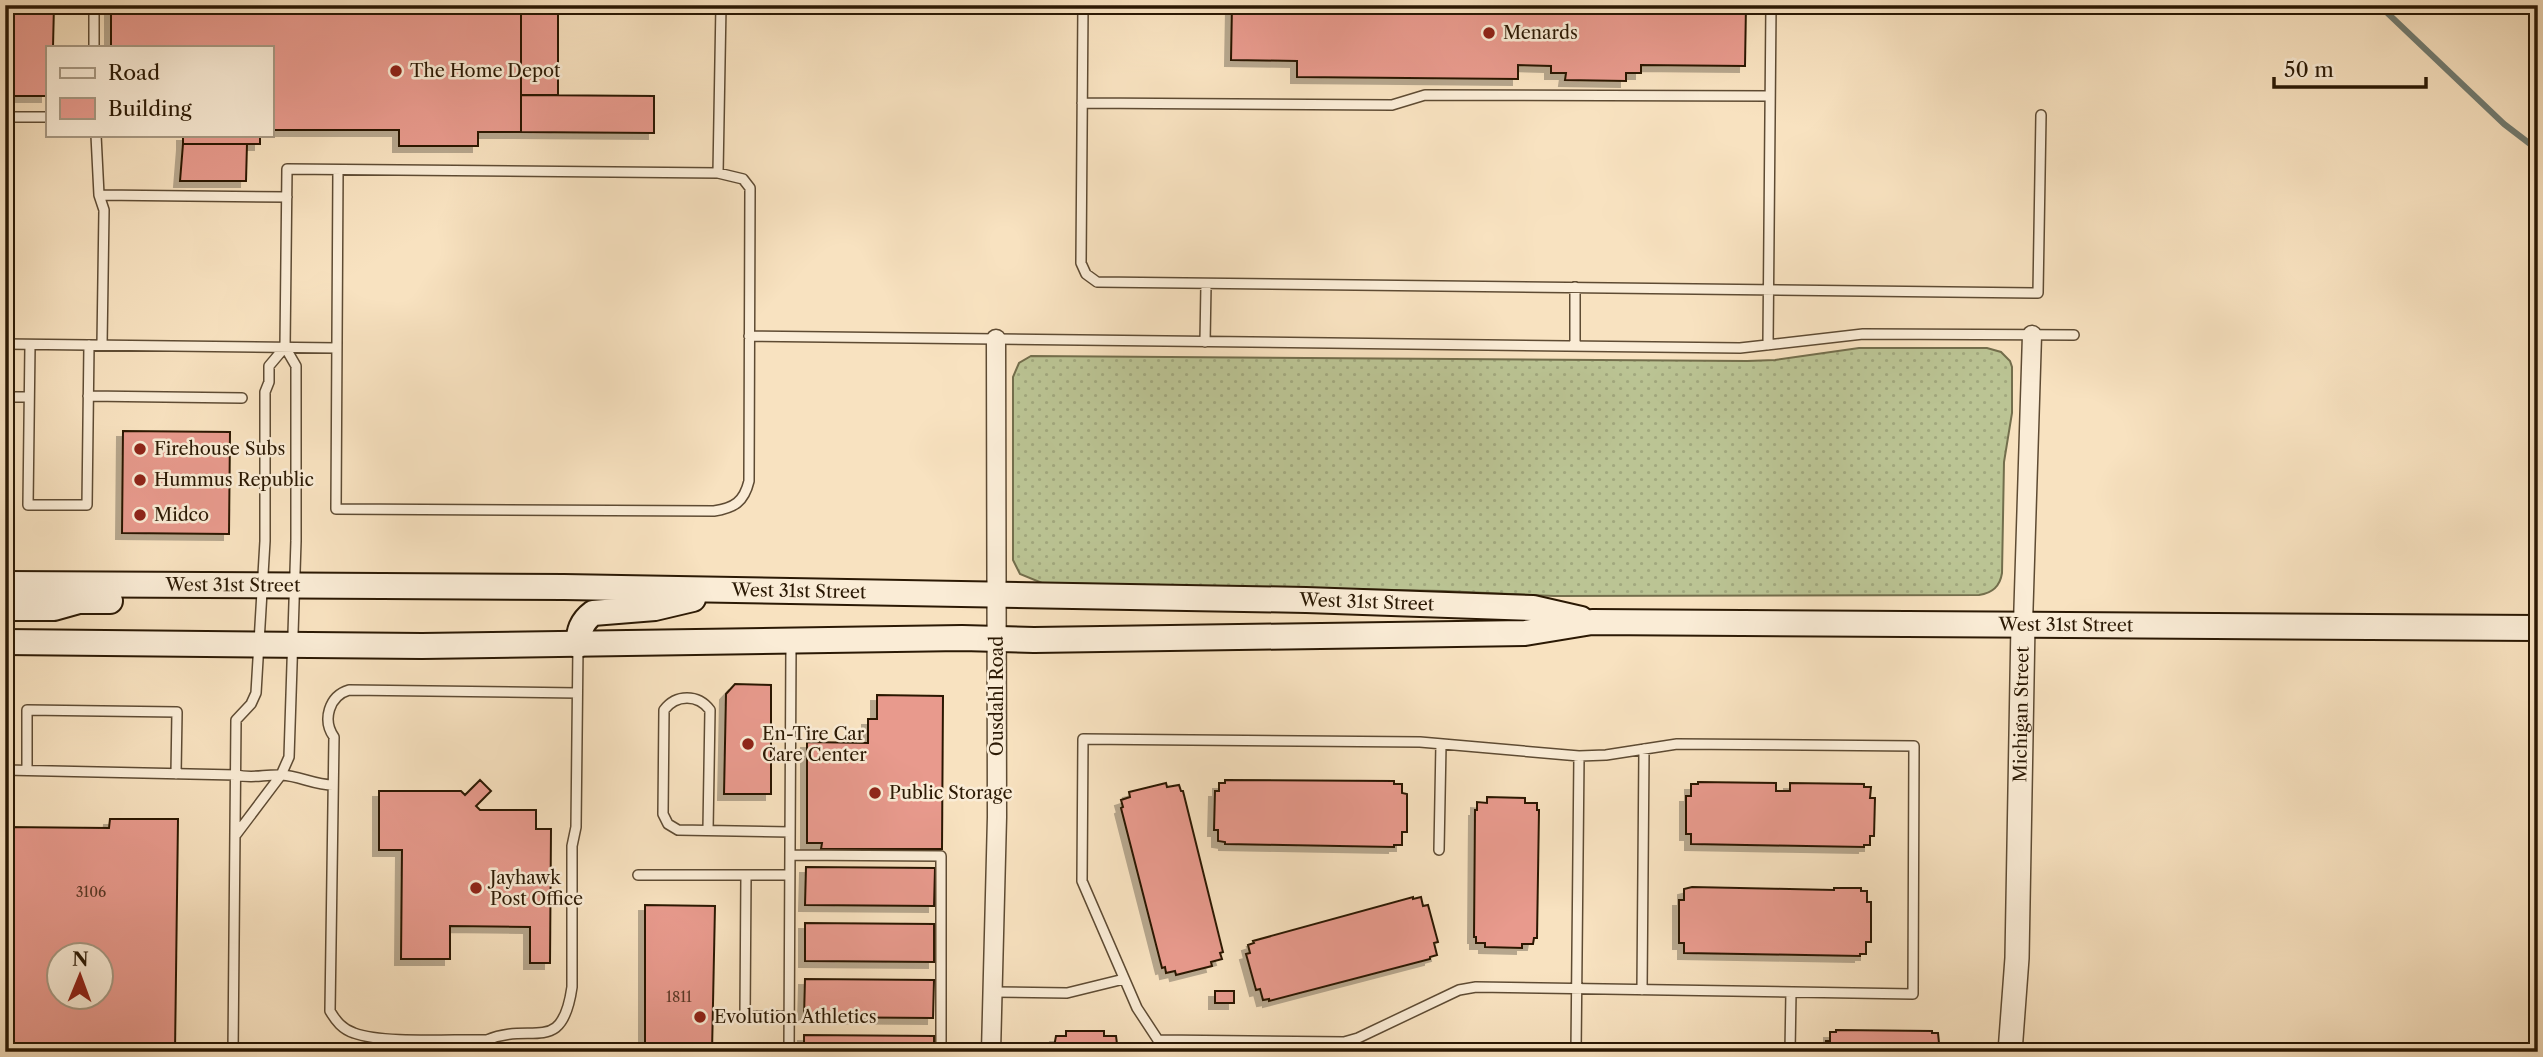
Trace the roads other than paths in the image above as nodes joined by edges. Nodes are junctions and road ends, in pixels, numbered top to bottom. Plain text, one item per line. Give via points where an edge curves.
1 (94, 5) edge
2 (721, 5) edge
3 (1083, 5) edge
4 (1771, 5) edge
5 (94, 46) edge
6 (1770, 96) junction
7 (1082, 103) junction
8 (2041, 115) dead end
9 (5, 117) edge
10 (46, 117) edge
11 (96, 136) edge
12 (338, 170) junction
13 (718, 173) junction
14 (99, 195) junction
15 (287, 197) junction
16 (1206, 285) junction
17 (1575, 287) junction
18 (1769, 288) junction
19 (2032, 335) junction
20 (2074, 335) dead end
21 (750, 336) junction
22 (996, 339) junction
23 (1205, 342) junction
24 (5, 344) edge
25 (30, 345) junction
26 (89, 345) junction
27 (102, 345) junction
28 (1768, 345) junction
29 (1575, 346) junction
30 (285, 347) junction
31 (337, 348) junction
32 (88, 396) junction
33 (5, 397) edge
34 (29, 397) junction
35 (242, 398) dead end
36 (5, 584) edge
37 (199, 584) junction
38 (262, 585) junction
39 (295, 585) junction
40 (732, 591) junction
41 (996, 596) junction
42 (5, 608) edge
43 (1592, 622) junction
44 (2023, 624) junction
45 (2538, 628) edge
46 (996, 639) junction
47 (791, 640) junction
48 (5, 642) edge
49 (259, 645) junction
50 (578, 645) junction
51 (293, 646) junction
52 (577, 693) junction
53 (1441, 744) junction
54 (1644, 749) junction
55 (1579, 756) junction
56 (5, 770) edge
57 (26, 770) junction
58 (176, 774) junction
59 (236, 775) junction
60 (281, 775) junction
61 (333, 785) junction
62 (708, 830) junction
63 (790, 832) junction
64 (235, 836) junction
65 (1439, 850) dead end
66 (790, 855) junction
67 (638, 875) dead end
68 (746, 875) junction
69 (789, 875) junction
70 (1125, 979) junction
71 (1577, 989) junction
72 (1643, 990) junction
73 (993, 992) junction
74 (1791, 992) junction
75 (789, 1016) junction
76 (1158, 1040) junction
77 (233, 1052) edge
78 (789, 1052) edge
79 (941, 1052) edge
80 (991, 1052) edge
81 (1158, 1052) edge
82 (1576, 1052) edge
83 (1790, 1052) edge
84 (2010, 1052) edge

1 - 5 lane
2 - 13 lane
3 - 7 lane
4 - 6 lane
6 - 7 lane via 1425,95 1392,105
6 - 18 lane
7 - 16 lane via 1081,263 1086,274 1097,282 1115,284
8 - 18 lane via 2038,293
9 - 10 lane
11 - 14 lane
12 - 13 lane
12 - 15 lane via 287,169
12 - 31 lane
13 - 21 lane via 743,179 750,188
14 - 15 lane
14 - 27 lane via 104,209
15 - 30 lane
16 - 17 lane
16 - 23 lane
17 - 18 lane
17 - 29 lane
18 - 28 lane
19 - 20 lane
19 - 28 lane via 1863,334
19 - 44 street, Michigan Street
21 - 22 lane
21 - 31 lane via 749,481 740,503 713,511 336,509
22 - 23 lane
22 - 41 street, Ousdahl Road
23 - 29 lane
24 - 25 lane
25 - 26 lane
25 - 34 lane
26 - 27 lane
26 - 32 lane
27 - 30 lane
28 - 29 lane
30 - 31 lane
30 - 38 lane via 269,366 265,393
30 - 39 lane via 296,366
32 - 34 lane via 88,505 29,505
32 - 35 lane
33 - 34 lane
36 - 37 main road, West 31st Street
37 - 38 main road, West 31st Street
37 - 42 main road via 144,600
38 - 39 main road, West 31st Street
38 - 49 lane
39 - 40 main road, West 31st Street
39 - 51 lane
40 - 41 main road, West 31st Street
40 - 50 main road via 655,608 593,613 580,629
41 - 43 main road, West 31st Street via 1533,608
41 - 46 street, Ousdahl Road
43 - 44 main road, West 31st Street
43 - 46 main road, West 31st Street via 1525,633
44 - 45 main road, West 31st Street
44 - 84 street, Michigan Street via 2017,958
46 - 47 main road, West 31st Street
46 - 73 street, Ousdahl Road
47 - 50 main road, West 31st Street
47 - 63 lane
48 - 49 main road, West 31st Street
49 - 51 main road, West 31st Street
49 - 59 lane via 256,693 236,720
50 - 51 main road, West 31st Street
50 - 52 lane
51 - 60 lane via 289,757
52 - 61 lane via 342,692 328,712 334,737
52 - 61 lane via 572,987 564,1020 544,1034 501,1034 487,1040 374,1038 352,1033 337,1023 330,1011
53 - 55 lane
53 - 65 lane
53 - 70 lane via 1083,739 1082,881
54 - 55 lane
54 - 72 lane
54 - 74 lane via 1677,744 1914,746 1913,994
55 - 71 lane
56 - 57 lane
57 - 58 lane
57 - 58 lane via 27,710 177,712
58 - 59 lane
59 - 60 lane
59 - 64 lane
60 - 61 lane
60 - 64 lane
62 - 62 lane via 678,830 663,814 664,710 679,698 696,698 710,710
62 - 63 lane
63 - 66 lane
64 - 77 lane
66 - 69 lane
66 - 79 lane via 941,856
67 - 68 lane
68 - 69 lane
68 - 75 lane via 744,1016
69 - 75 lane
70 - 73 lane via 1067,993
70 - 76 lane
71 - 72 lane
71 - 76 lane via 1459,990 1344,1042
71 - 82 lane
72 - 74 lane
73 - 80 street, Ousdahl Road
74 - 83 lane
75 - 78 lane
76 - 81 lane

